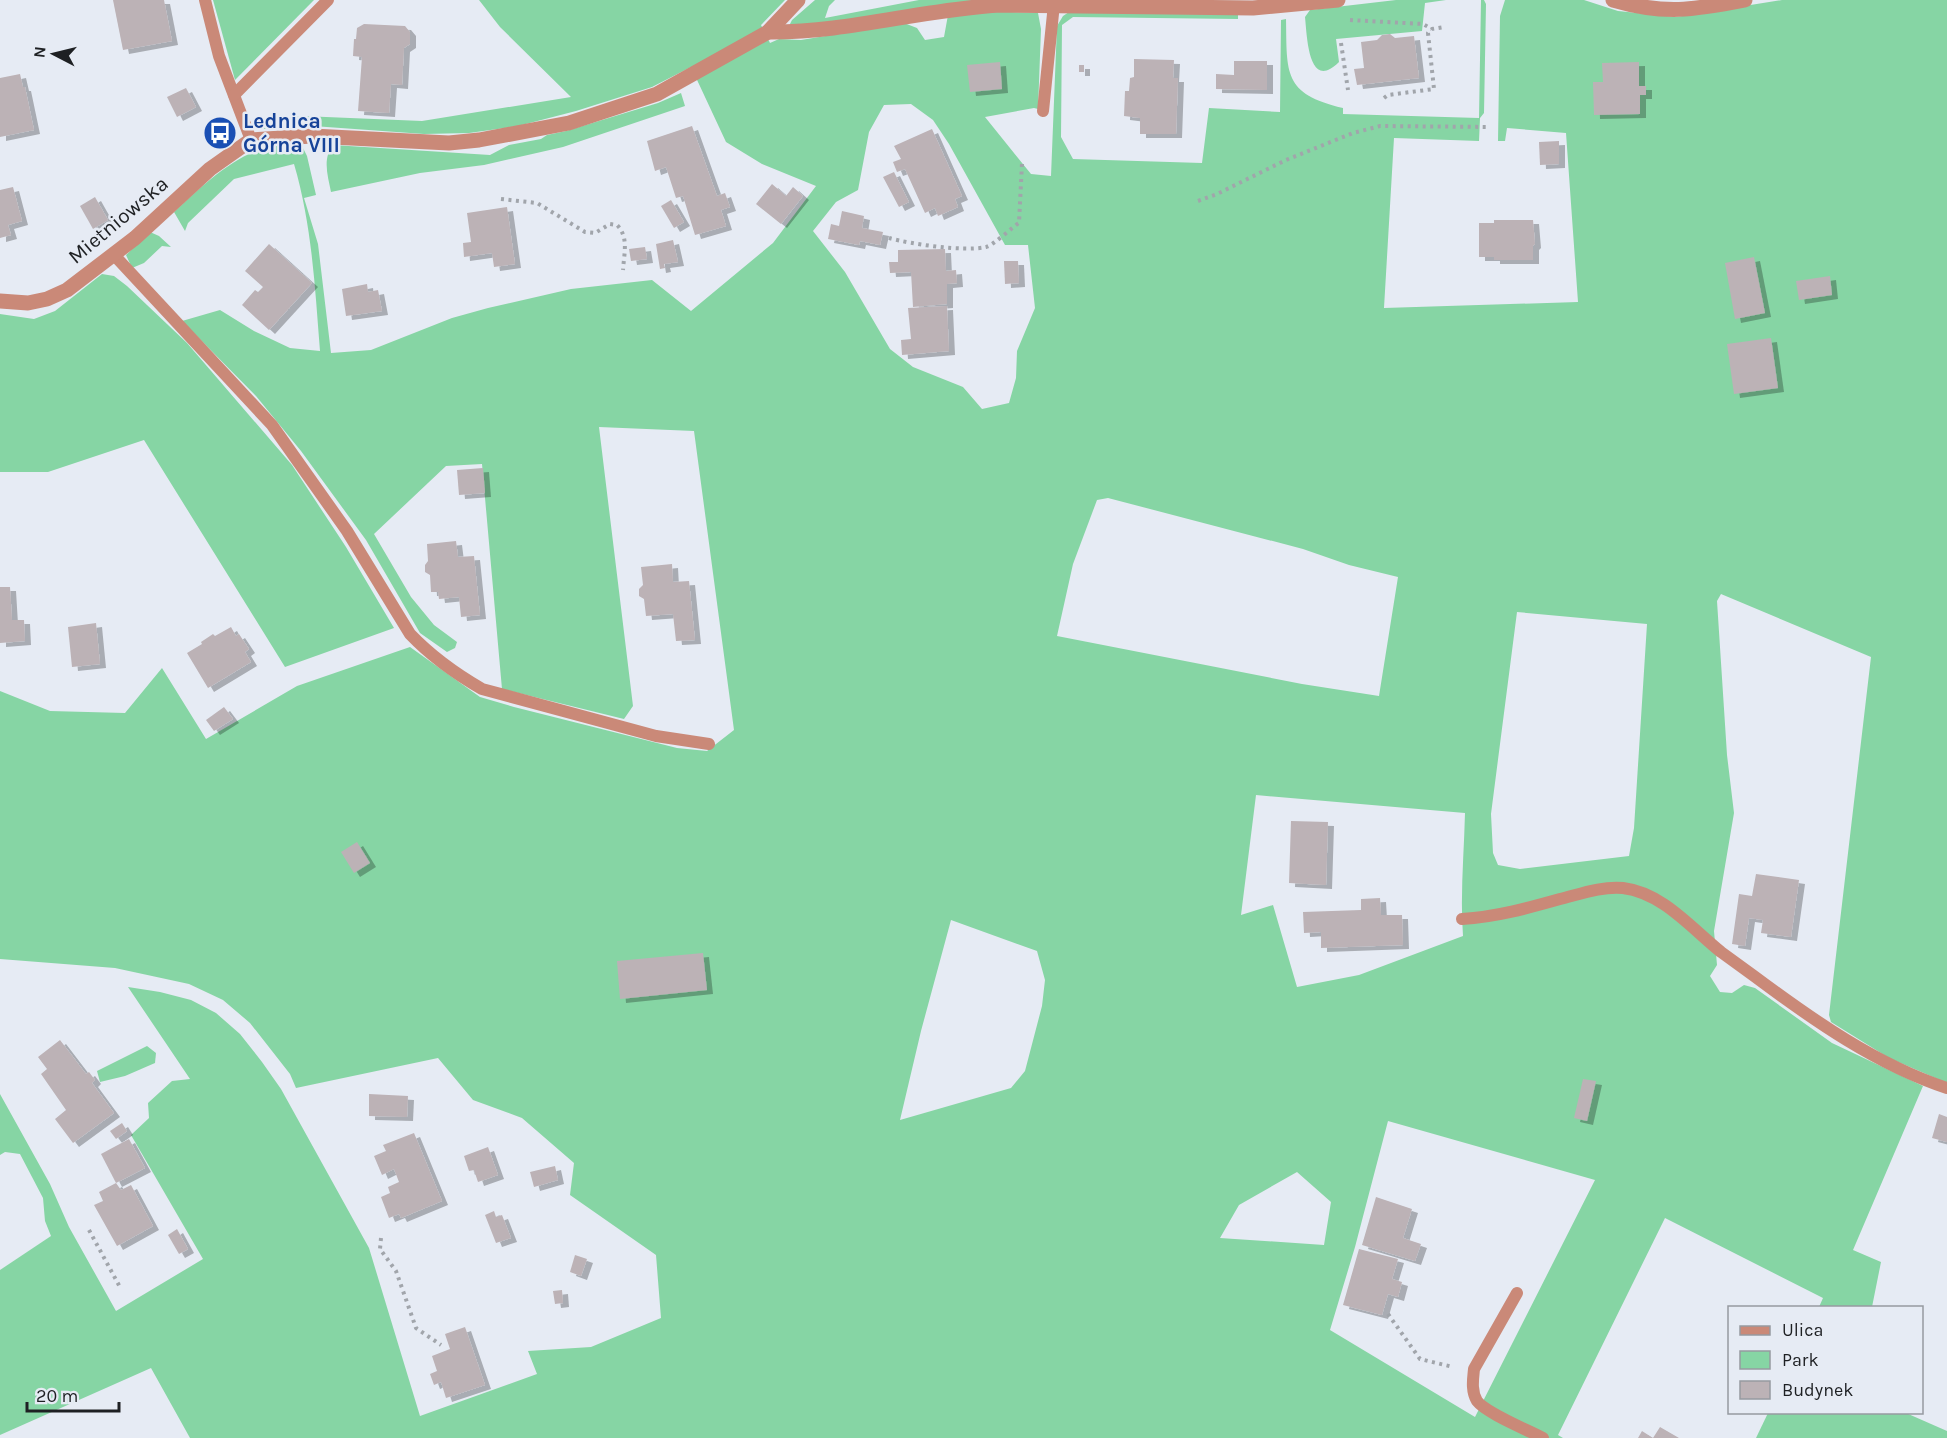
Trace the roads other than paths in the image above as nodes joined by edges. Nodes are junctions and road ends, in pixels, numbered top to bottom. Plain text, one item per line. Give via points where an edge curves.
1 (205, 0) edge
2 (328, 0) edge
3 (798, 0) edge
4 (1338, 0) edge
5 (1613, 0) edge
6 (1744, 0) edge
7 (1054, 4) junction
8 (768, 32) junction
9 (234, 95) junction
10 (1043, 111) dead end
11 (251, 140) junction
12 (114, 255) junction
13 (0, 301) edge
14 (709, 744) dead end
15 (1462, 919) dead end
16 (1947, 1088) edge
17 (1517, 1293) dead end
18 (1543, 1438) edge

1 - 9 lane
2 - 9 lane
3 - 8 street
4 - 7 street via 1253,8
5 - 6 street via 1662,10 1694,10
7 - 8 street via 970,7 817,31
7 - 10 lane
8 - 11 street via 657,94 532,131 449,143 312,136
9 - 11 lane
11 - 12 street, Mietniowska via 202,175
12 - 13 street, Mietniowska via 67,290 46,299 28,303
12 - 14 lane via 272,425 421,646 482,689 657,736
15 - 16 lane via 1504,914 1601,889 1636,890 1668,906 1721,952 1829,1029 1895,1066
17 - 18 lane via 1474,1369 1473,1392 1487,1409

